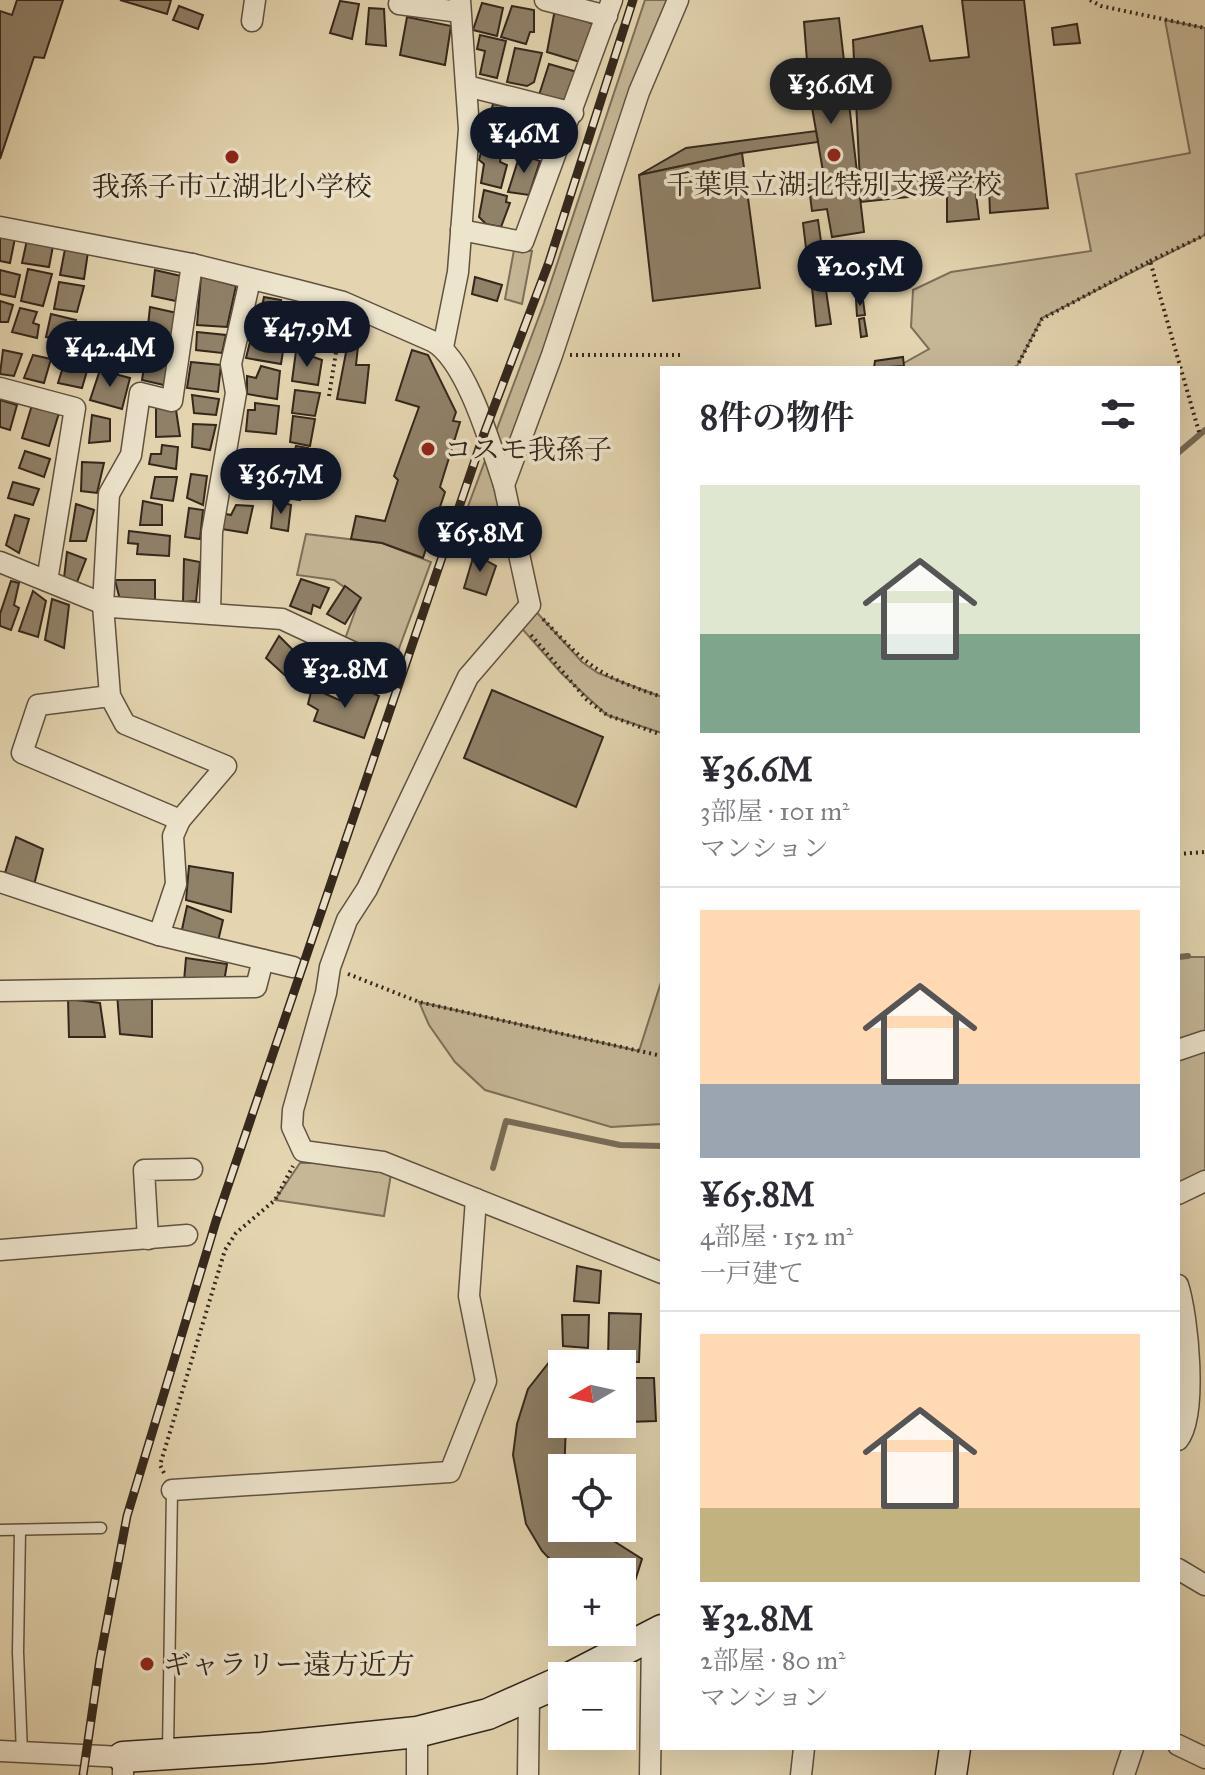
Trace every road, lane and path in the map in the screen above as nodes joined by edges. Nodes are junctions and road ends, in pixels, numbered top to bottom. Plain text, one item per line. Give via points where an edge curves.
1 (255, 0) edge
2 (545, 0) edge
3 (678, 0) edge
4 (1090, 0) edge
5 (399, 4) dead end
6 (460, 6) edge
7 (610, 8) edge
8 (252, 21) dead end
9 (1205, 28) edge
10 (467, 86) junction
11 (573, 113) junction
12 (0, 227) edge
13 (461, 230) junction
14 (1205, 235) edge
15 (1150, 261) junction
16 (192, 264) junction
17 (250, 280) junction
18 (343, 302) junction
19 (443, 347) junction
20 (552, 355) junction
21 (682, 355) dead end
22 (1017, 366) edge
23 (0, 388) edge
24 (329, 396) dead end
25 (1199, 432) dead end
26 (504, 485) junction
27 (0, 562) edge
28 (47, 581) junction
29 (103, 605) junction
30 (530, 605) junction
31 (210, 612) junction
32 (517, 623) junction
33 (391, 670) dead end
34 (110, 696) junction
35 (660, 696) edge
36 (660, 734) edge
37 (180, 820) junction
38 (1205, 852) edge
39 (1180, 854) edge
40 (0, 882) edge
41 (159, 935) junction
42 (263, 960) junction
43 (293, 967) dead end
44 (330, 967) junction
45 (0, 991) edge
46 (1205, 1041) edge
47 (1180, 1049) edge
48 (660, 1056) edge
49 (303, 1151) junction
50 (192, 1169) dead end
51 (1205, 1181) edge
52 (1180, 1193) edge
53 (476, 1199) junction
54 (187, 1235) dead end
55 (148, 1239) junction
56 (0, 1250) edge
57 (660, 1272) edge
58 (1180, 1297) edge
59 (1180, 1436) edge
60 (172, 1490) junction
61 (101, 1528) dead end
62 (0, 1530) edge
63 (20, 1530) junction
64 (1180, 1570) edge
65 (1205, 1585) edge
66 (657, 1633) edge
67 (600, 1662) edge
68 (548, 1688) edge
69 (529, 1698) junction
70 (417, 1732) junction
71 (1180, 1746) edge
72 (804, 1750) edge
73 (955, 1750) edge
74 (1132, 1750) edge
75 (0, 1751) edge
76 (22, 1753) junction
77 (168, 1754) junction
78 (1205, 1758) edge
79 (262, 1762) edge
80 (62, 1765) edge
81 (123, 1766) edge
82 (417, 1775) edge
83 (528, 1775) edge
84 (650, 1775) edge
85 (801, 1775) edge
86 (951, 1775) edge
87 (1124, 1775) edge

1 - 8 street
2 - 7 street
3 - 20 street via 639,92
4 - 9 path
5 - 6 street
6 - 10 street
7 - 11 street
10 - 11 street
10 - 13 street
11 - 13 street via 523,242
12 - 16 street
13 - 19 street
14 - 15 path
15 - 22 path via 1042,319
15 - 25 path
16 - 17 street
16 - 29 street via 172,401 140,393 131,455 109,494
17 - 18 street
17 - 31 street via 231,364 236,393 212,532
18 - 19 street
18 - 24 path
19 - 26 street via 462,378
20 - 21 path
20 - 26 street
23 - 28 street via 75,408
26 - 30 street
27 - 28 street
28 - 29 street
29 - 31 street
29 - 34 street
30 - 32 street
30 - 35 path via 582,662
31 - 33 street via 282,619
32 - 36 path via 587,700 607,715
32 - 44 street via 468,677 367,889 347,920
34 - 37 street via 125,724 226,766
34 - 37 street via 38,705 22,753
37 - 41 street via 173,836 176,884
38 - 39 path
40 - 41 street
41 - 42 street
42 - 43 street
42 - 45 street via 256,987
44 - 48 path via 419,1002
44 - 49 street via 293,1110 292,1127
46 - 47 street
49 - 53 street via 383,1162
49 - 60 path via 275,1200 236,1233 225,1250 160,1465
50 - 55 street via 144,1170
51 - 52 street
53 - 57 street
53 - 60 street via 469,1296 486,1381 450,1472
54 - 55 street
55 - 56 street
58 - 59 street via 1189,1351 1186,1422
60 - 77 lane
61 - 63 lane
62 - 63 lane
63 - 76 lane
64 - 65 street
66 - 67 street
66 - 84 street
68 - 69 street
69 - 70 street
69 - 83 street
70 - 79 street
70 - 82 street
71 - 78 street
72 - 85 street
73 - 86 street
74 - 87 street
75 - 76 street
76 - 80 street
77 - 79 street
77 - 81 street
80 - 81 street

